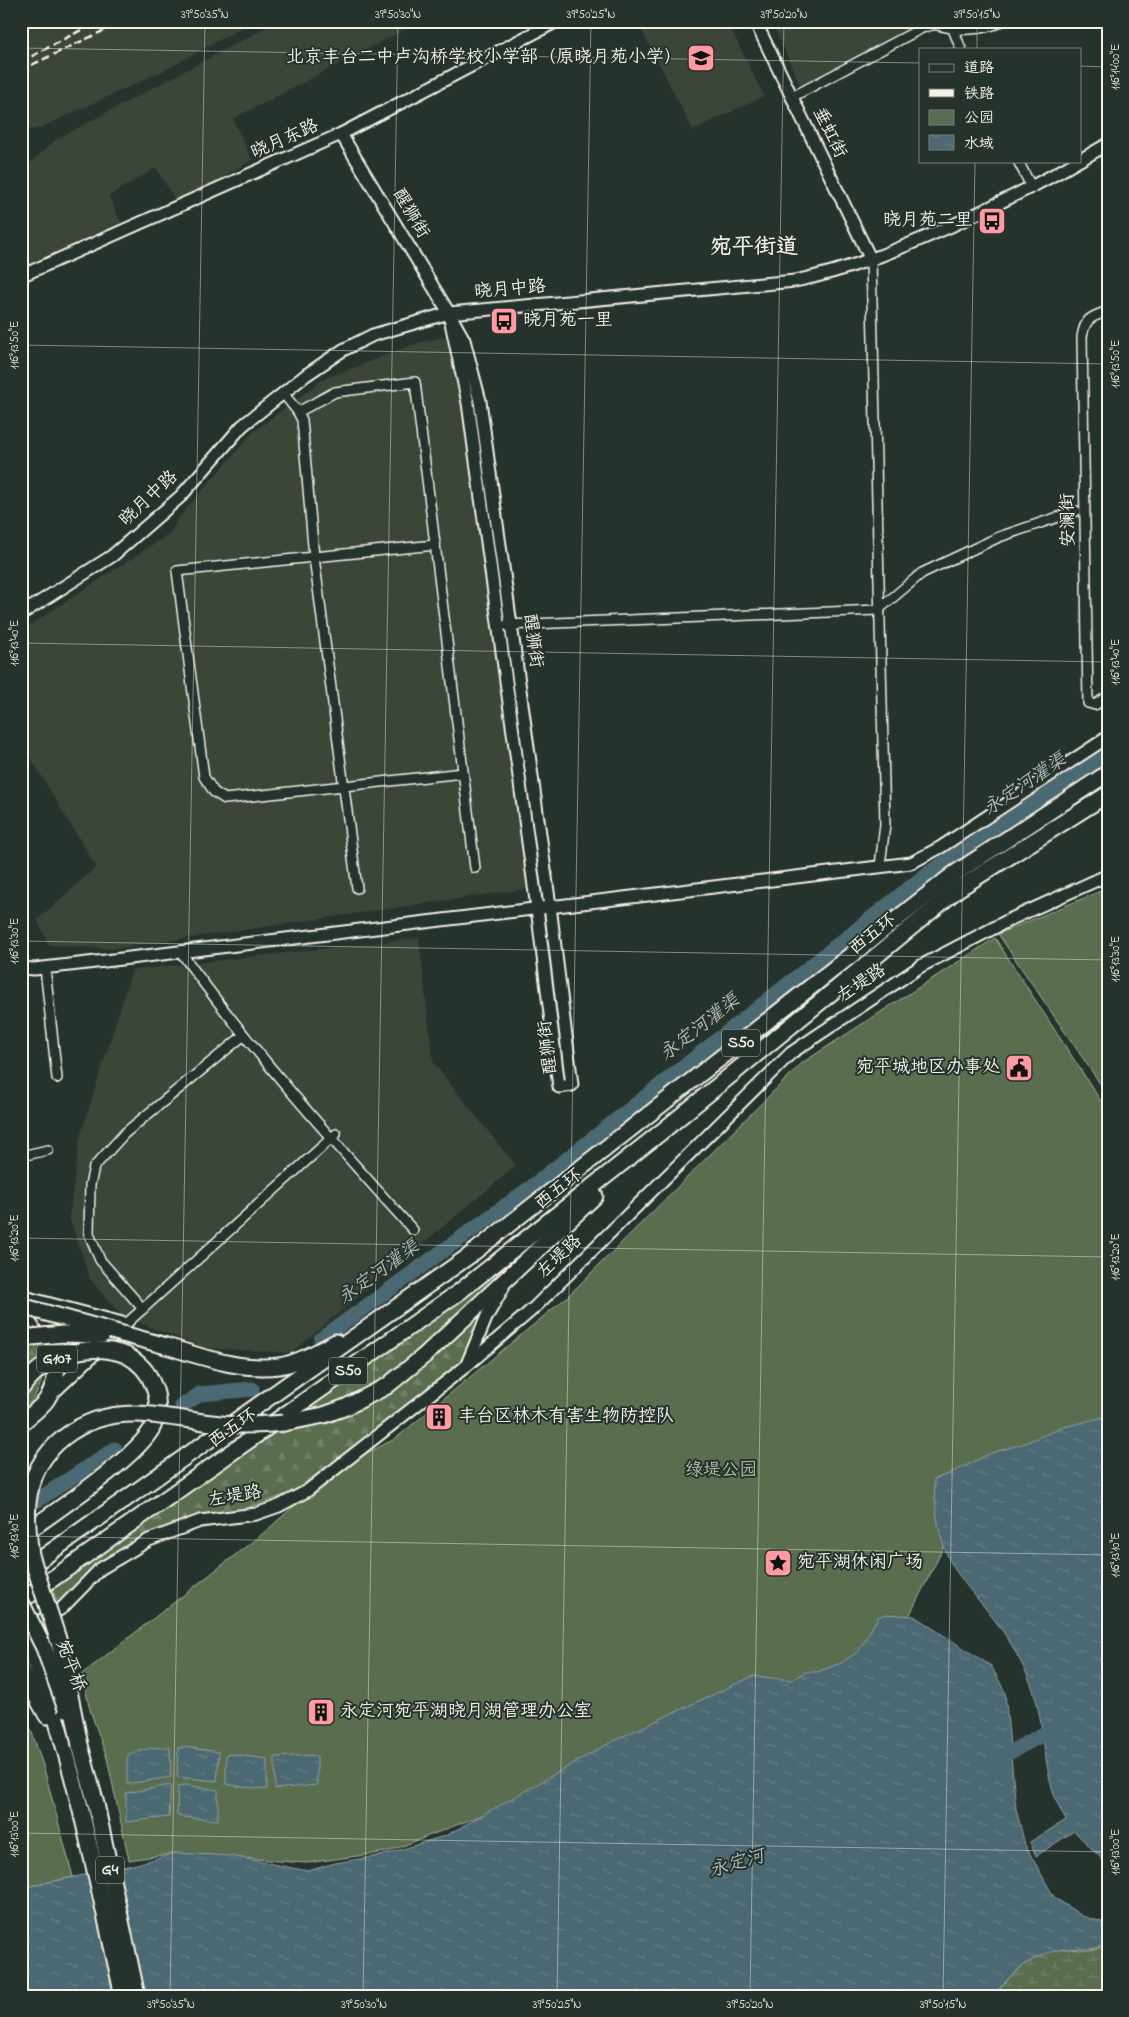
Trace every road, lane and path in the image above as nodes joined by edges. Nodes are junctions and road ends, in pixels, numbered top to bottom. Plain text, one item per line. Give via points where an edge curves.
1 (557, 21) edge
2 (755, 21) edge
3 (1002, 21) edge
4 (953, 29) junction
5 (961, 48) edge
6 (792, 97) junction
7 (341, 134) junction
8 (1108, 144) edge
9 (1082, 159) edge
10 (1019, 162) edge
11 (1077, 162) edge
12 (1032, 188) junction
13 (871, 260) junction
14 (21, 276) edge
15 (1108, 311) edge
16 (449, 313) junction
17 (283, 393) junction
18 (298, 412) junction
19 (1076, 511) dead end
20 (435, 545) junction
21 (314, 557) junction
22 (878, 610) junction
23 (21, 614) edge
24 (498, 625) junction
25 (512, 625) junction
26 (1108, 696) edge
27 (1108, 737) edge
28 (464, 773) junction
29 (1108, 773) edge
30 (344, 786) junction
31 (1108, 794) edge
32 (880, 866) junction
33 (475, 868) dead end
34 (1108, 875) edge
35 (357, 888) dead end
36 (550, 906) junction
37 (537, 908) junction
38 (180, 951) junction
39 (21, 968) edge
40 (45, 968) junction
41 (244, 1035) junction
42 (57, 1078) dead end
43 (665, 1130) junction
44 (333, 1136) junction
45 (48, 1150) dead end
46 (21, 1156) edge
47 (413, 1230) dead end
48 (510, 1276) junction
49 (23, 1300) edge
50 (143, 1309) junction
51 (380, 1321) junction
52 (127, 1330) junction
53 (21, 1338) edge
54 (465, 1367) junction
55 (21, 1389) edge
56 (46, 1400) junction
57 (21, 1424) edge
58 (21, 1526) edge
59 (21, 1536) edge
60 (31, 1556) junction
61 (21, 1573) edge
62 (21, 1601) edge
63 (21, 1633) edge
64 (21, 1669) edge
65 (73, 1748) junction
66 (123, 1996) edge
67 (137, 1996) edge

1 - 7 street, 晓月东路
2 - 6 street, 垂虹街
3 - 4 street via 993,26
4 - 5 street
4 - 6 street via 936,23 922,28
6 - 13 street, 垂虹街
7 - 14 street, 晓月东路
7 - 16 street, 醒狮街
8 - 9 street, 晓月中路
10 - 12 street
11 - 12 street, 晓月中路
12 - 13 street, 晓月中路
13 - 16 street, 晓月中路 via 832,274 795,281
13 - 22 street
15 - 26 street, 安澜街 via 1090,317 1082,337 1088,703 1095,704
16 - 17 street, 晓月中路 via 373,334 343,350
16 - 24 street, 醒狮街 via 468,403
16 - 25 street, 醒狮街 via 464,340 480,401
17 - 18 street
17 - 23 street, 晓月中路 via 242,426 181,496 112,556
18 - 20 street via 335,392 415,382
18 - 21 street via 302,420
19 - 22 street via 999,537 922,573
20 - 21 street
20 - 28 street
21 - 30 street
21 - 30 street via 177,571 204,777 214,792 225,798
22 - 25 street
22 - 32 street via 885,824
24 - 25 street
24 - 37 street, 醒狮街
25 - 36 street, 醒狮街
27 - 32 street via 941,847 911,863
28 - 30 street
28 - 33 street
29 - 51 highway, 西五环 / S50 via 954,874 470,1256
30 - 35 street
31 - 43 highway, 西五环 / S50 via 958,889
32 - 36 street
34 - 54 street, 左堤路 via 1011,919 921,966 791,1053 534,1308
36 - 37 street
36 - 37 street, 醒狮街 via 572,1085 560,1086
37 - 38 street
38 - 40 street
38 - 41 street
39 - 40 street
40 - 42 street
41 - 44 street
41 - 50 street via 125,1133 94,1167 90,1185 89,1234 100,1260
43 - 48 highway
43 - 62 highway, 西五环 / S50 via 459,1292
44 - 47 street
44 - 50 street
45 - 46 street
48 - 54 street via 487,1316
48 - 60 highway, bridge via 387,1386 346,1407 284,1423 229,1425 135,1414 102,1418 74,1429 51,1448 32,1482 28,1504
49 - 52 highway, bridge
49 - 56 highway, G107 via 40,1311 55,1343 55,1377
50 - 52 street
51 - 52 highway, bridge via 280,1366 230,1364 166,1346
51 - 61 highway, 西五环 / S50
52 - 53 highway, bridge
52 - 56 street
54 - 63 street, 左堤路 via 307,1491 256,1514 200,1521 149,1540 100,1569 62,1608
55 - 59 highway, bridge via 45,1364 74,1352 103,1349 126,1355 142,1367 155,1388 157,1414 144,1440 124,1459
56 - 57 highway, G107
58 - 60 highway, bridge
60 - 65 highway, bridge via 59,1642
62 - 65 highway, 宛平桥 / G4, bridge via 44,1648
63 - 65 highway, 宛平桥 / G4
64 - 65 highway
65 - 66 highway, G4
65 - 67 highway, G4 via 96,1804

